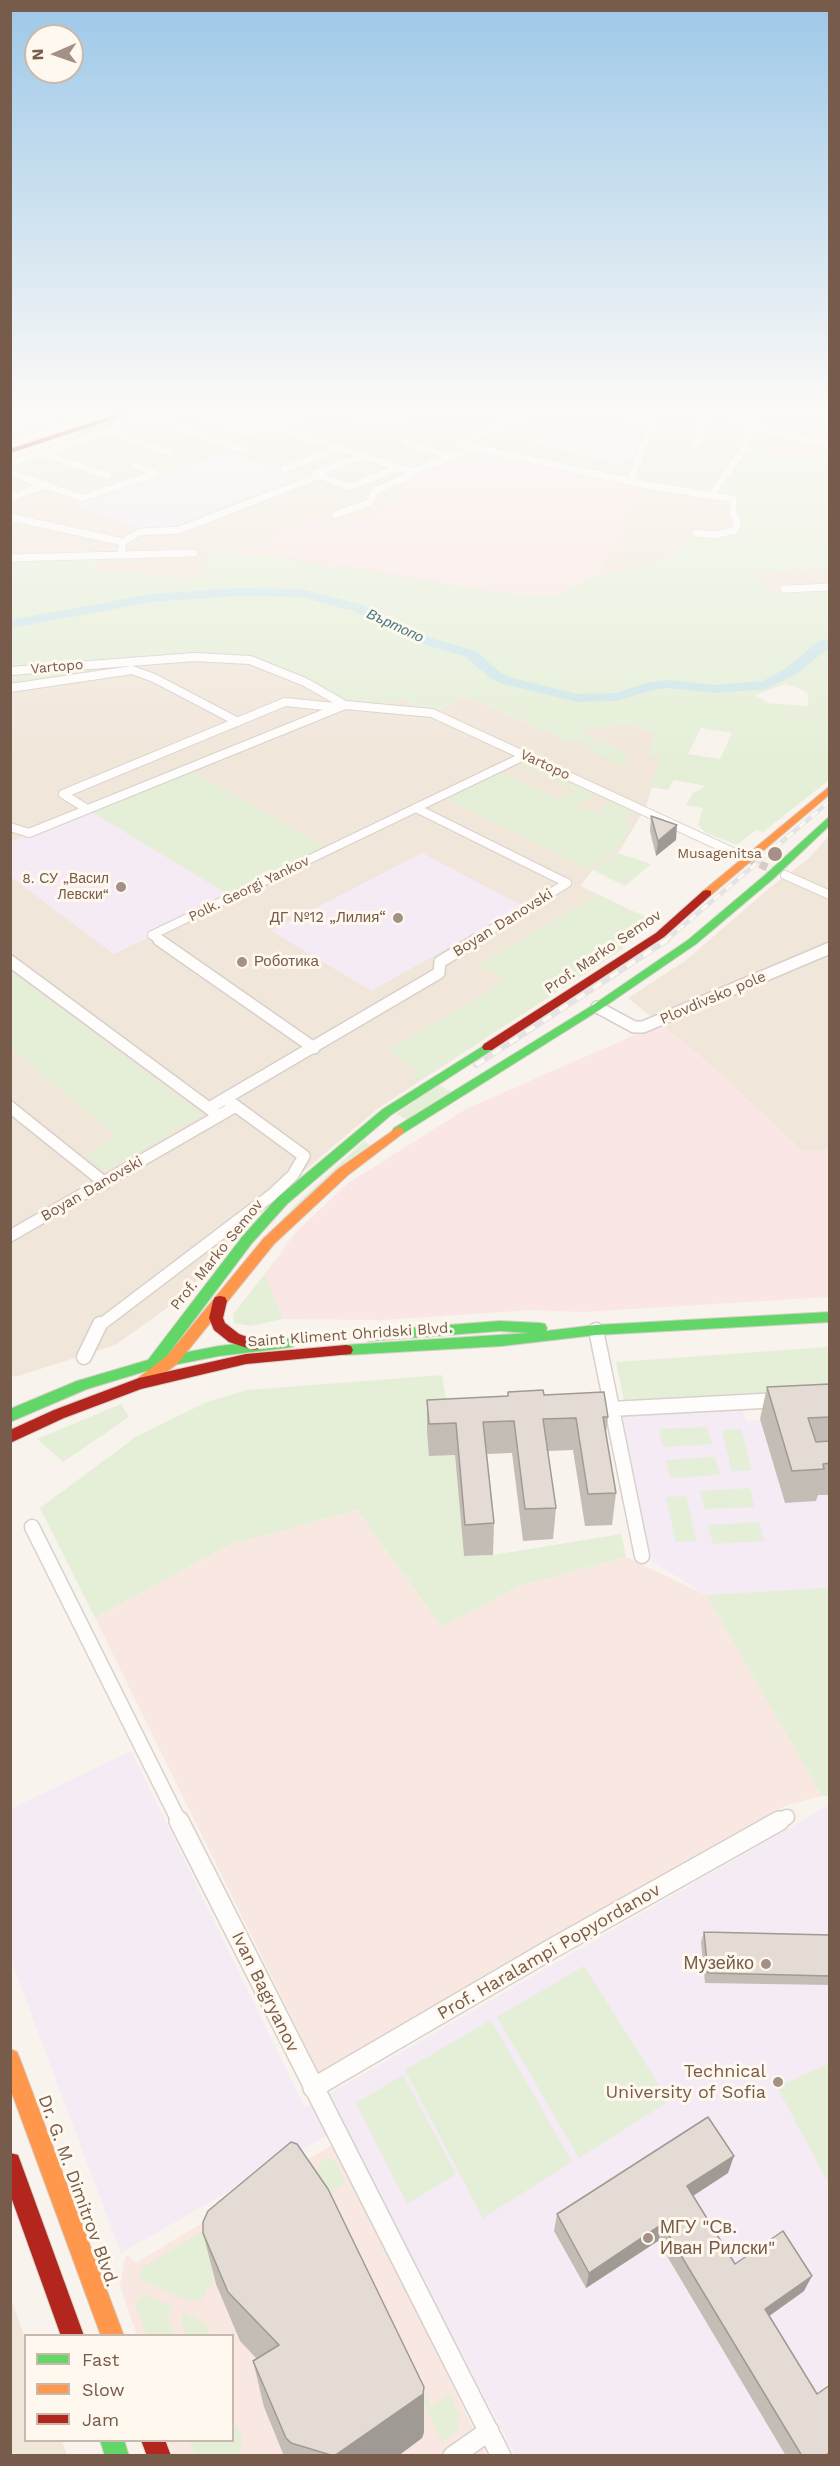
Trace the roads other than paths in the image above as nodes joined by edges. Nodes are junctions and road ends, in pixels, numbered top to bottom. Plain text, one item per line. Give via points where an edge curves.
1 (65, 529) edge
2 (182, 529) edge
3 (734, 529) edge
4 (696, 533) dead end
5 (123, 542) junction
6 (194, 553) dead end
7 (121, 554) junction
8 (10, 558) edge
9 (830, 587) edge
10 (784, 589) dead end
11 (131, 666) junction
12 (10, 671) edge
13 (10, 688) edge
14 (340, 706) junction
15 (238, 722) junction
16 (524, 756) junction
17 (830, 789) edge
18 (416, 808) junction
19 (87, 809) junction
20 (830, 819) edge
21 (10, 827) edge
22 (737, 854) tunnel mouth
23 (785, 875) tunnel mouth
24 (830, 895) edge
25 (830, 948) edge
26 (10, 962) edge
27 (597, 1006) junction
28 (314, 1048) junction
29 (231, 1102) junction
30 (10, 1107) edge
31 (209, 1108) junction
32 (220, 1116) junction
33 (377, 1120) junction
34 (396, 1132) junction
35 (105, 1183) junction
36 (10, 1236) edge
37 (221, 1300) junction
38 (830, 1317) edge
39 (596, 1330) junction
40 (255, 1345) junction
41 (84, 1358) dead end
42 (171, 1360) junction
43 (157, 1371) junction
44 (794, 1399) edge
45 (611, 1409) junction
46 (10, 1416) edge
47 (10, 1437) edge
48 (32, 1527) dead end
49 (642, 1556) dead end
50 (787, 1817) dead end
51 (10, 2059) edge
52 (312, 2088) junction
53 (10, 2163) edge
54 (72, 2334) edge
55 (112, 2334) edge
56 (489, 2431) junction
57 (453, 2456) edge
58 (501, 2456) edge

1 - 5 street
2 - 5 street via 140,532
3 - 4 street via 716,535
5 - 7 street
6 - 7 street
7 - 8 street
9 - 10 street
11 - 12 street, Vartopo
11 - 13 street
11 - 14 street, Vartopo via 195,657 256,661 304,682
11 - 15 street
14 - 15 street via 285,702
14 - 16 street, Vartopo via 432,713
14 - 19 street
15 - 19 street via 63,794
16 - 18 street, Polk. Georgi Yankov
16 - 22 street, Vartopo
17 - 33 main road, Prof. Marko Semov via 660,935
18 - 28 street, Boyan Danovski via 567,884 440,962 439,973
18 - 28 street, Polk. Georgi Yankov via 152,936
19 - 21 street via 29,833
20 - 27 main road, Prof. Marko Semov via 692,942
23 - 24 street
25 - 27 street, Plovdivsko pole via 644,1028 634,1027
26 - 31 street
27 - 34 main road, Prof. Marko Semov
28 - 29 street, Boyan Danovski
29 - 31 street, Boyan Danovski
29 - 32 street, Boyan Danovski
29 - 41 street via 304,1156 293,1175 273,1194 101,1322
30 - 35 street
31 - 32 street
32 - 35 street, Boyan Danovski
33 - 34 main road
33 - 43 main road, Prof. Marko Semov via 275,1209 248,1240
34 - 37 main road, Prof. Marko Semov via 300,1211 269,1241
35 - 36 street, Boyan Danovski
37 - 40 main road via 216,1318 219,1326 234,1338
37 - 42 main road, Prof. Marko Semov
38 - 39 main road, Saint Kliment Ohridski Blvd.
39 - 40 main road, Saint Kliment Ohridski Blvd. via 500,1326
39 - 43 main road, Saint Kliment Ohridski Blvd. via 502,1341 290,1354
39 - 45 street
40 - 42 main road, Saint Kliment Ohridski Blvd.
42 - 43 main road, Saint Kliment Ohridski Blvd.
43 - 46 main road, Saint Kliment Ohridski Blvd. via 73,1389
43 - 47 main road, Saint Kliment Ohridski Blvd. via 143,1382
44 - 45 street
45 - 49 street
48 - 52 street, Ivan Bagryanov
50 - 52 street, Prof. Haralampi Popyordanov
51 - 55 main road, Dr. G. M. Dimitrov Blvd.
52 - 56 street, Ivan Bagryanov
53 - 54 main road
56 - 57 street
56 - 58 street, Ivan Bagryanov

